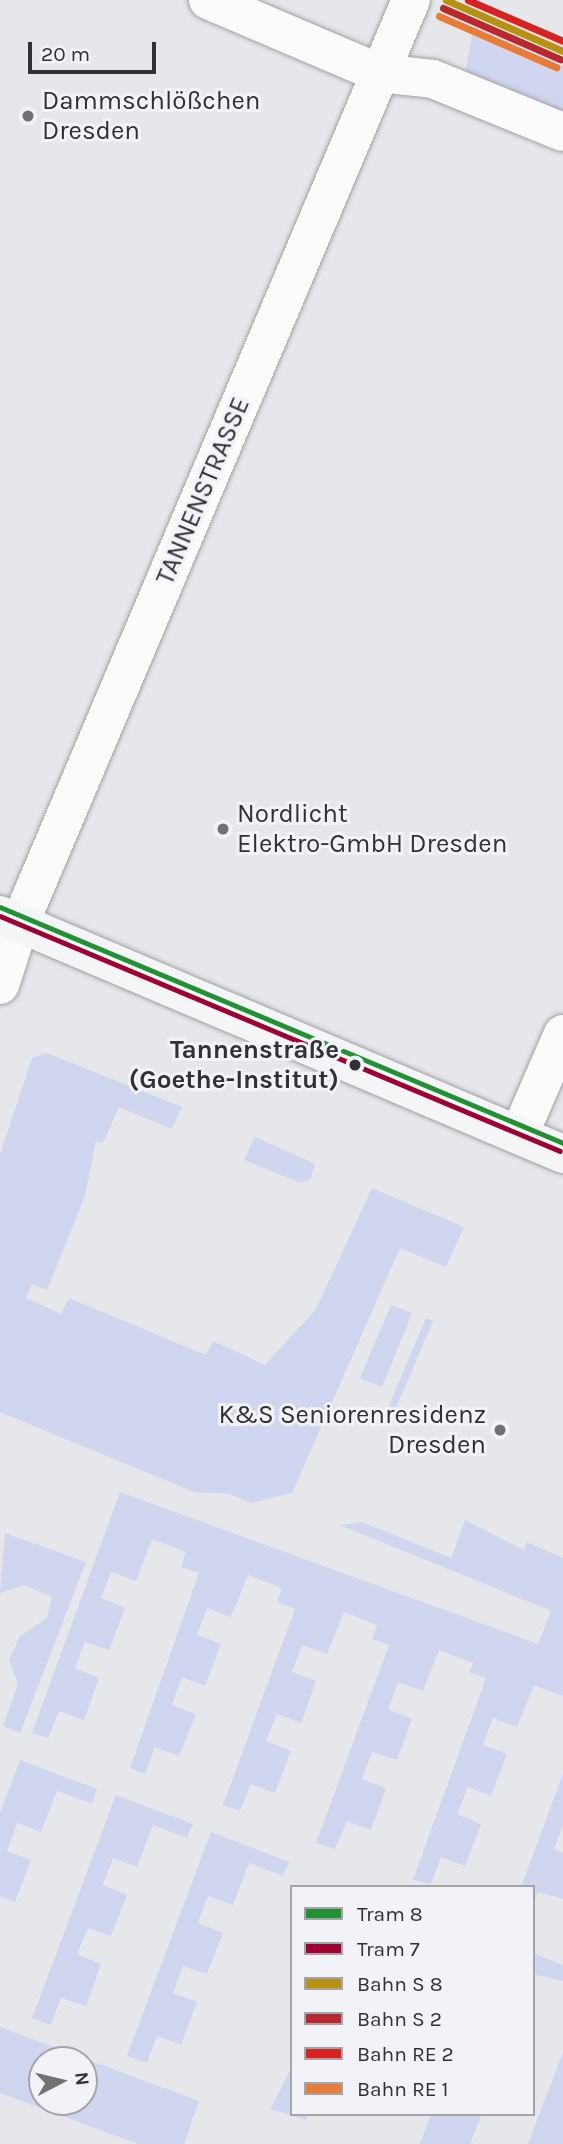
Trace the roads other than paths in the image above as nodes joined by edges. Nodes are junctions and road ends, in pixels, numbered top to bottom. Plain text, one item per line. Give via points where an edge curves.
1 (208, 0) edge
2 (411, 0) edge
3 (379, 74) junction
4 (563, 132) edge
5 (10, 919) edge
6 (0, 985) edge
7 (563, 1034) edge
8 (519, 1135) junction
9 (563, 1154) edge

1 - 3 street
2 - 3 street, TANNENSTRASSE
3 - 4 street via 433,79
3 - 5 street, TANNENSTRASSE
5 - 6 street, TANNENSTRASSE
5 - 8 main road
7 - 8 street
8 - 9 main road

